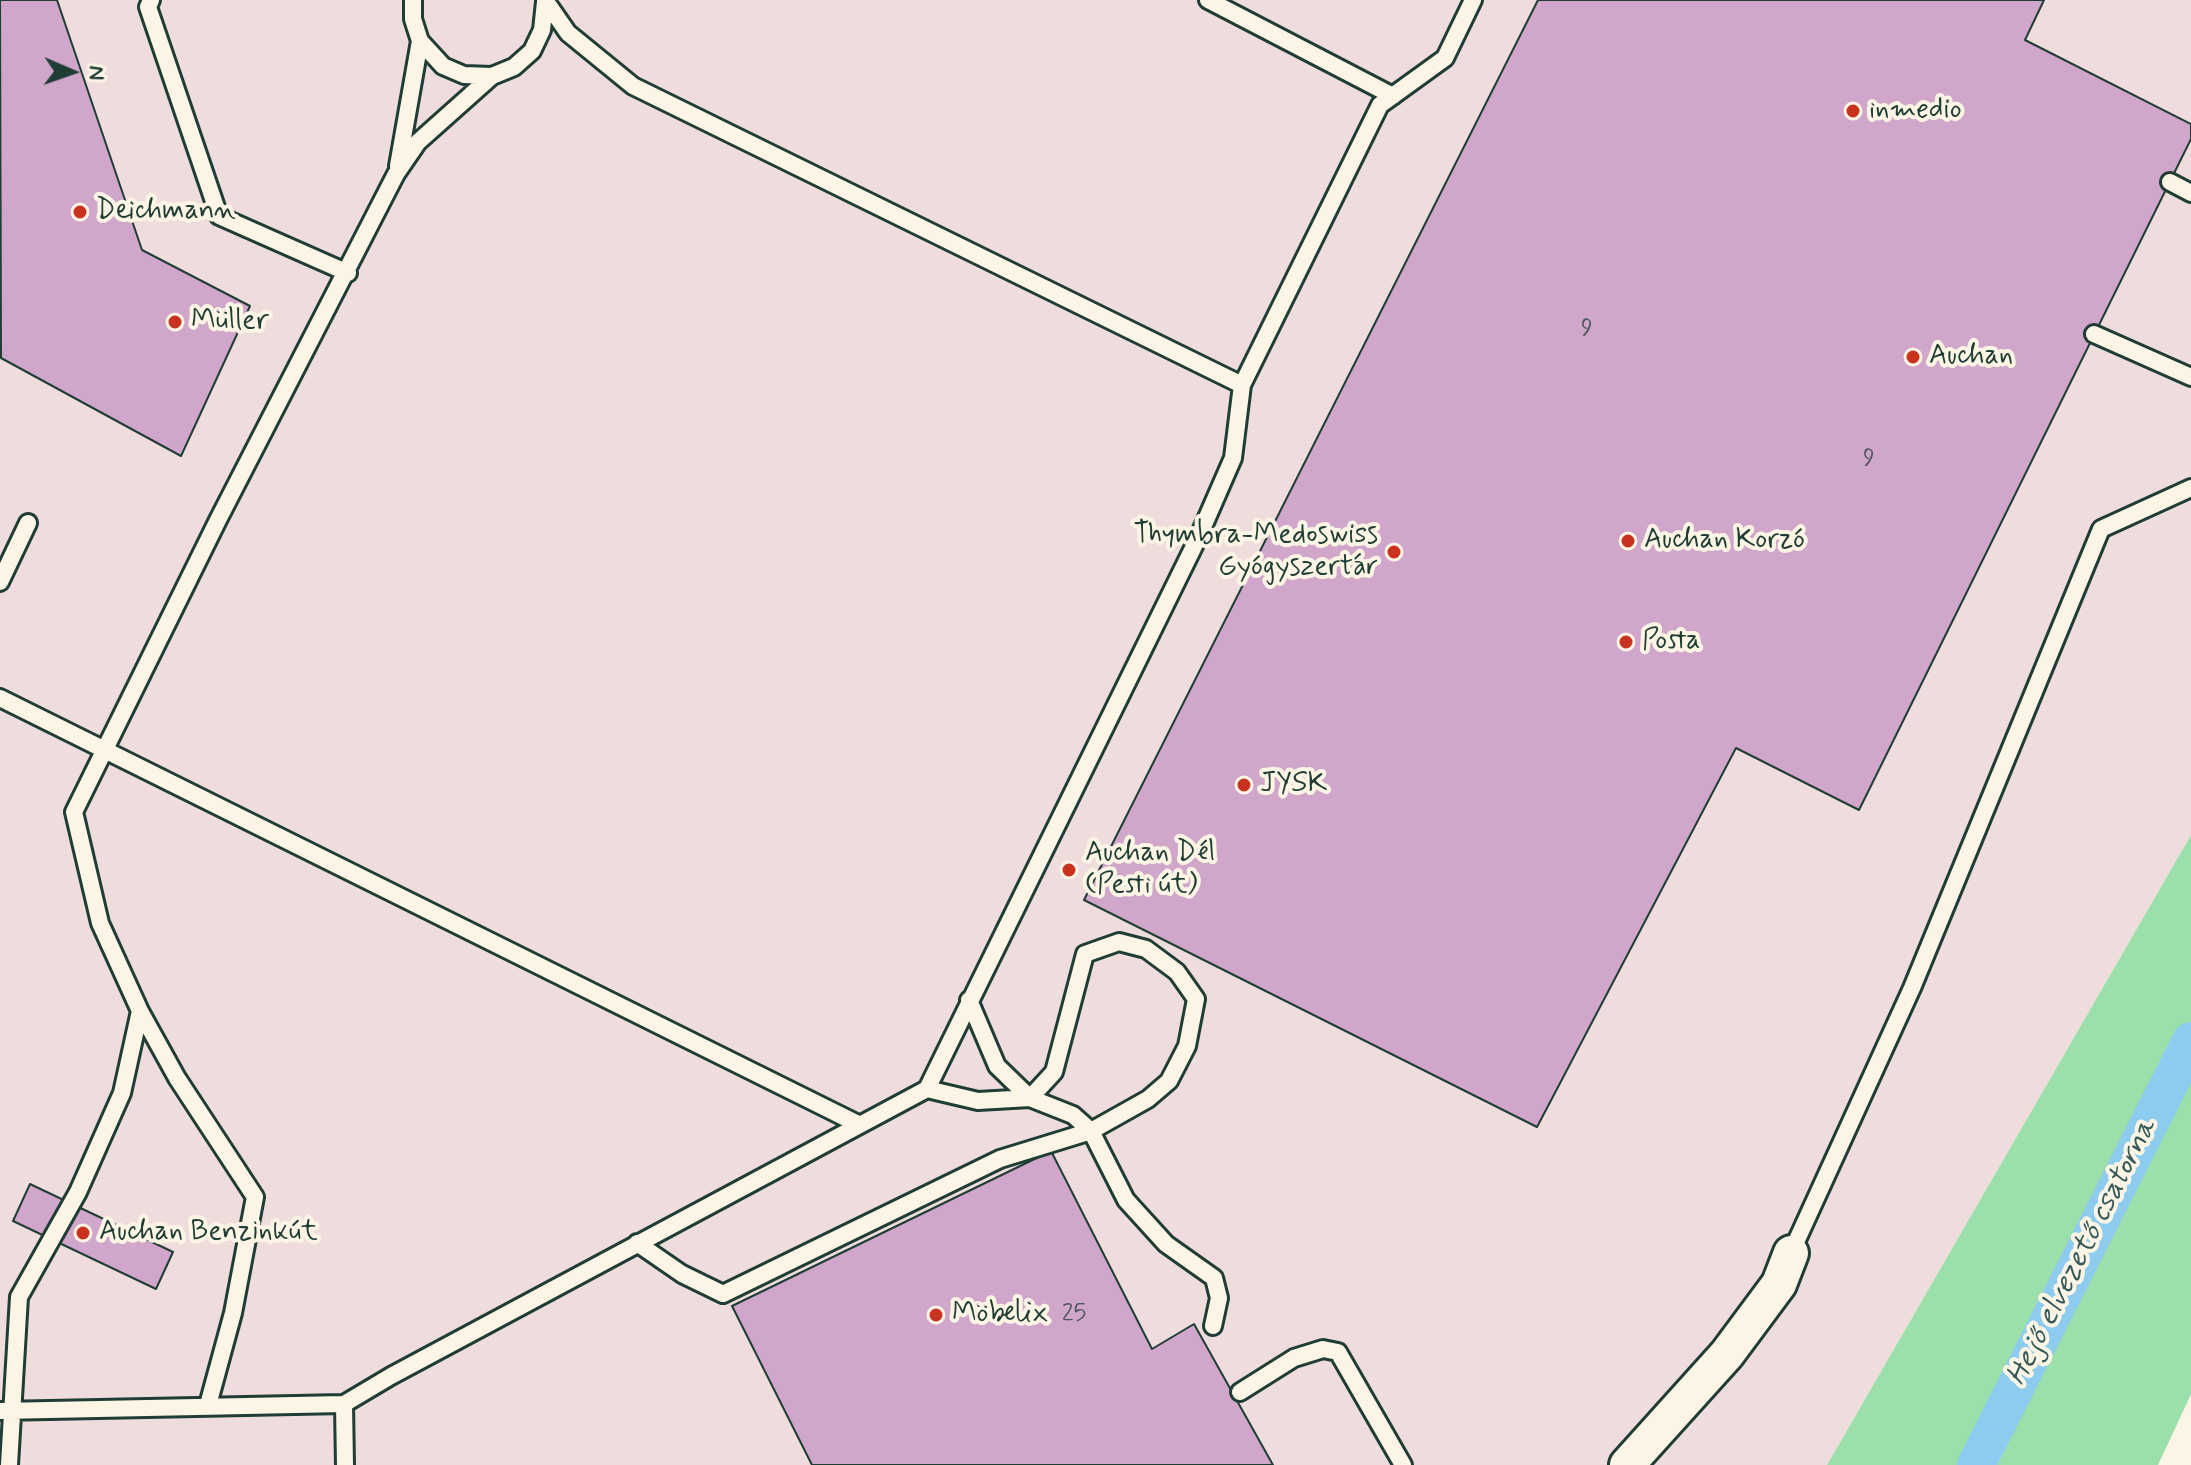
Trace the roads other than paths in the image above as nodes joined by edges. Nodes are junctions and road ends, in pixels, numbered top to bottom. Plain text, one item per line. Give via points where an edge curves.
1 (151, 0) edge
2 (396, 0) edge
3 (413, 0) edge
4 (1208, 0) edge
5 (1473, 0) edge
6 (545, 1) edge
7 (413, 19) junction
8 (420, 41) junction
9 (492, 76) junction
10 (1393, 96) junction
11 (396, 174) junction
12 (2170, 182) dead end
13 (2191, 193) edge
14 (348, 273) junction
15 (2094, 334) dead end
16 (2191, 377) edge
17 (1242, 385) junction
18 (2191, 488) edge
19 (28, 523) dead end
20 (0, 582) edge
21 (0, 698) edge
22 (106, 750) junction
23 (969, 1000) junction
24 (140, 1011) junction
25 (927, 1089) junction
26 (1030, 1098) junction
27 (858, 1124) junction
28 (1091, 1131) junction
29 (637, 1243) junction
30 (1791, 1253) joint
31 (1213, 1326) dead end
32 (1240, 1392) dead end
33 (344, 1404) junction
34 (208, 1405) junction
35 (5, 1411) edge
36 (1405, 1464) edge
37 (9, 1465) edge
38 (345, 1465) edge
39 (1627, 1465) edge

1 - 14 lane via 148,7 219,216
2 - 7 lane
3 - 7 lane
4 - 10 lane
5 - 10 lane via 1445,58
6 - 9 lane via 542,30 532,51 514,67
6 - 17 lane via 568,33 633,86
7 - 8 lane
8 - 9 lane via 443,66 464,75
8 - 11 lane
9 - 11 lane via 418,142
10 - 17 lane via 1380,105
11 - 14 lane
12 - 13 lane
14 - 22 lane via 218,520
15 - 16 lane
17 - 23 lane via 1233,458 1199,536
18 - 30 lane via 2101,529 1912,988
19 - 20 lane
21 - 22 lane
22 - 24 lane via 74,812 100,923
22 - 27 lane
23 - 25 lane
23 - 26 lane via 997,1066
24 - 34 lane via 255,1197 233,1313
24 - 35 lane via 122,1093 78,1192 19,1297
25 - 26 lane via 978,1101
25 - 27 lane
26 - 28 lane via 1073,1115
26 - 28 lane via 1054,1072 1085,954 1119,942 1146,949 1177,972 1196,999 1187,1046 1159,1090
27 - 29 lane
28 - 29 lane via 1000,1159 723,1294
28 - 31 lane via 1126,1200 1166,1244 1214,1278 1219,1298
29 - 33 lane
30 - 39 street via 1779,1284 1727,1354
32 - 36 lane via 1294,1358 1323,1349 1338,1352
33 - 34 lane
33 - 38 lane
34 - 35 lane
35 - 37 lane

